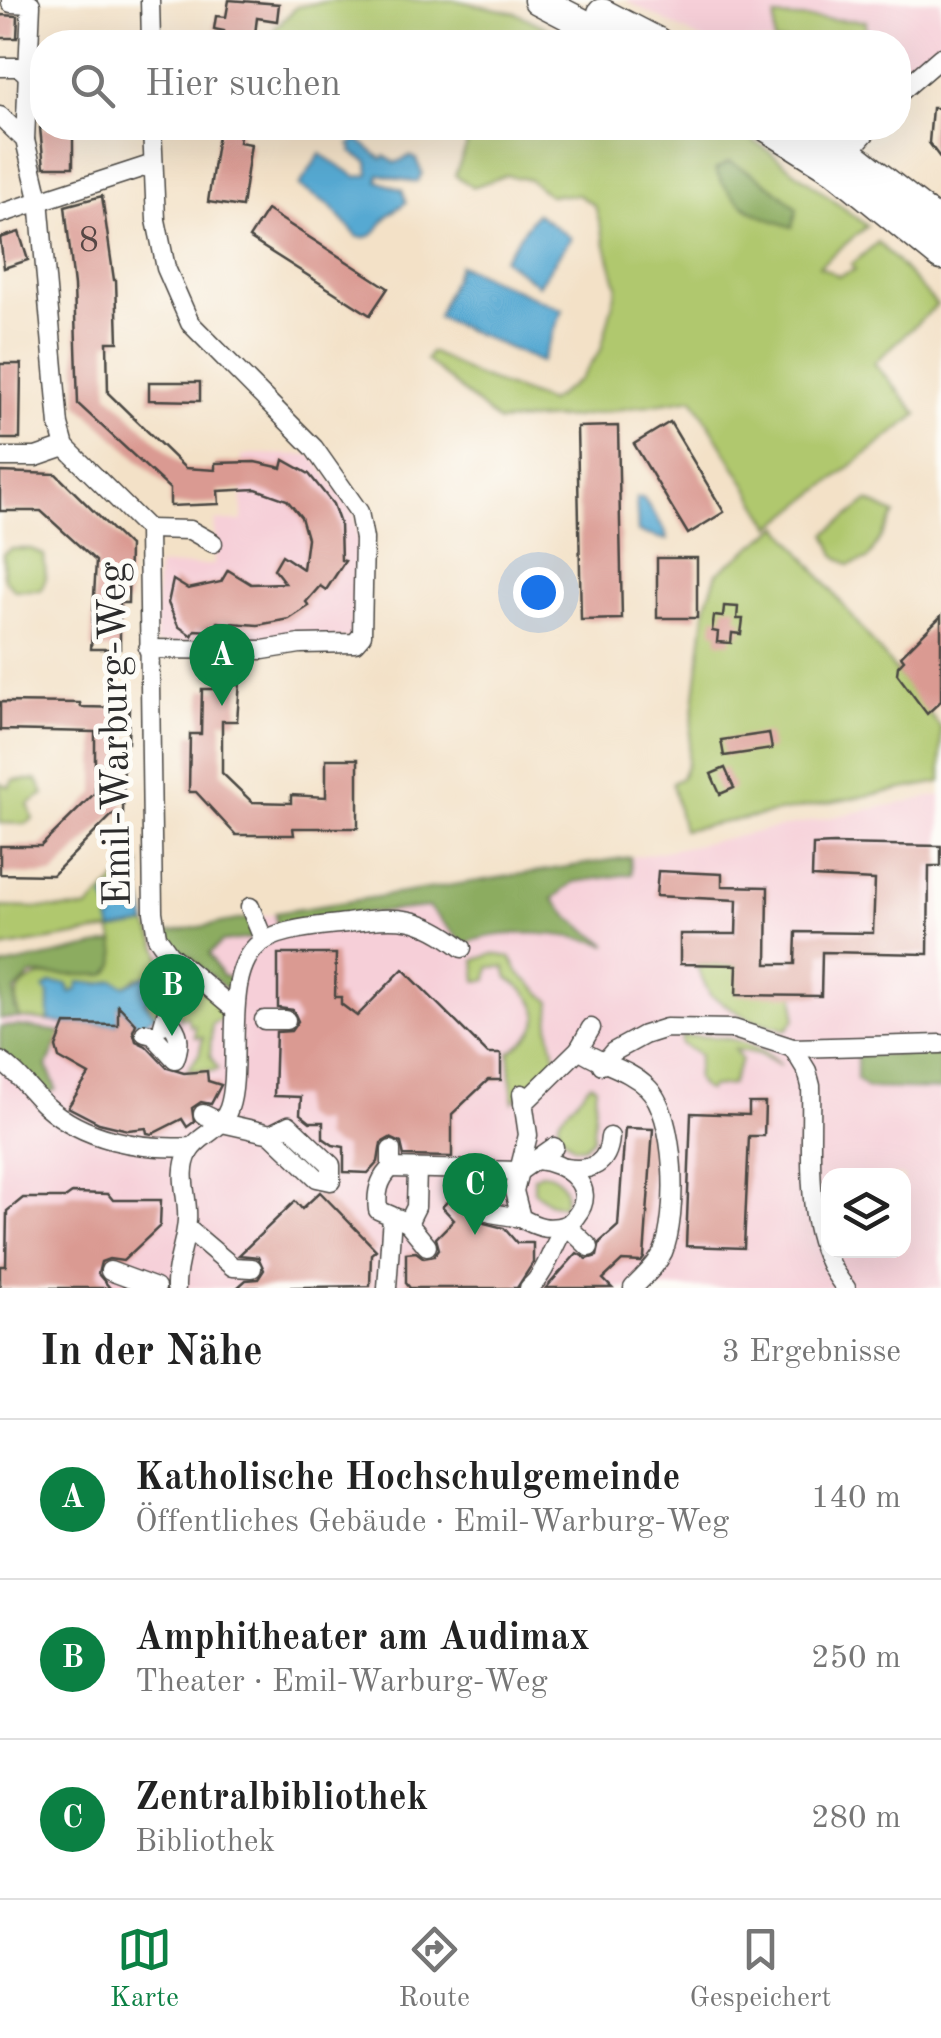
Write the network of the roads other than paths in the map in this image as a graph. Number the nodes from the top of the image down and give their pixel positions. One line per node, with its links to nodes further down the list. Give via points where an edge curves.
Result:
1 (150, 0): 5 (street)
2 (538, 0): 6 (main road)
3 (578, 0): 7 (main road)
4 (7, 2): 10 (street, via 31,4)
5 (151, 30)
6 (596, 30)
7 (635, 30)
8 (941, 57): 11 (street)
9 (0, 66): 10 (street)
10 (28, 74): 13 (street)
11 (911, 83)
12 (0, 116): 13 (street)
13 (24, 140): 20 (street)
14 (152, 140): 19 (street)
15 (796, 140): 18 (main road)
16 (820, 140): 18 (main road)
17 (860, 140): 18 (street)
18 (842, 160): 22 (main road); 23 (main road)
19 (153, 164): 20 (street); 28 (street, via 166,268 190,323 314,448 359,512 364,539 362,636 355,642)
20 (38, 199): 21 (street); 24 (street)
21 (0, 214)
22 (941, 225)
23 (941, 256)
24 (66, 447): 25 (street); 26 (street, Emil-Warburg-Weg)
25 (0, 457)
26 (148, 529): 27 (street, Emil-Warburg-Weg, via 190,530); 28 (street, Emil-Warburg-Weg)
27 (213, 543)
28 (148, 649): 32 (street, Emil-Warburg-Weg, via 153,912 157,937)
29 (250, 907): 30 (street)
30 (264, 940): 31 (street, via 392,919 416,920); 33 (street, via 250,955)
31 (462, 948)
32 (180, 964): 33 (street); 34 (street)
33 (237, 1016): 44 (street)
34 (167, 1018): 34 (street, via 150,1035 175,1059 180,1043)
35 (264, 1020): 36 (street)
36 (286, 1020)
37 (591, 1028): 40 (street)
38 (941, 1044): 39 (street)
39 (793, 1048): 42 (street, via 734,1029 666,1028 613,1052); 71 (street, via 811,1086 814,1208 831,1272)
40 (580, 1049): 42 (street); 55 (street, via 522,1099 528,1134)
41 (0, 1061): 49 (street, via 64,1122)
42 (602, 1065): 70 (street, via 623,1069 650,1089 664,1111 670,1141 665,1247)
43 (214, 1072): 44 (street)
44 (234, 1076): 46 (street)
45 (204, 1114): 46 (street)
46 (222, 1123): 47 (street); 50 (street)
47 (271, 1134)
48 (554, 1147): 52 (street)
49 (154, 1148): 50 (street); 56 (street)
50 (191, 1148): 56 (street)
51 (612, 1148): 53 (street, via 591,1168)
52 (536, 1160): 53 (street); 55 (street)
53 (565, 1168): 60 (street, via 583,1191)
54 (417, 1169): 55 (street); 59 (street, via 416,1207); 59 (street, via 391,1159 376,1194 378,1210)
55 (520, 1171): 58 (street, via 514,1191)
56 (182, 1178): 61 (street)
57 (491, 1213): 58 (street)
58 (521, 1218): 60 (street, via 552,1230)
59 (400, 1219): 62 (street); 68 (street, via 380,1256)
60 (566, 1225): 63 (street); 69 (street, via 542,1276)
61 (187, 1228): 64 (street, via 234,1267); 67 (street)
62 (428, 1246)
63 (589, 1247)
64 (252, 1268)
65 (110, 1271): 66 (street)
66 (156, 1288)
67 (176, 1288)
68 (387, 1288)
69 (529, 1288)
70 (633, 1288)
71 (846, 1288)

